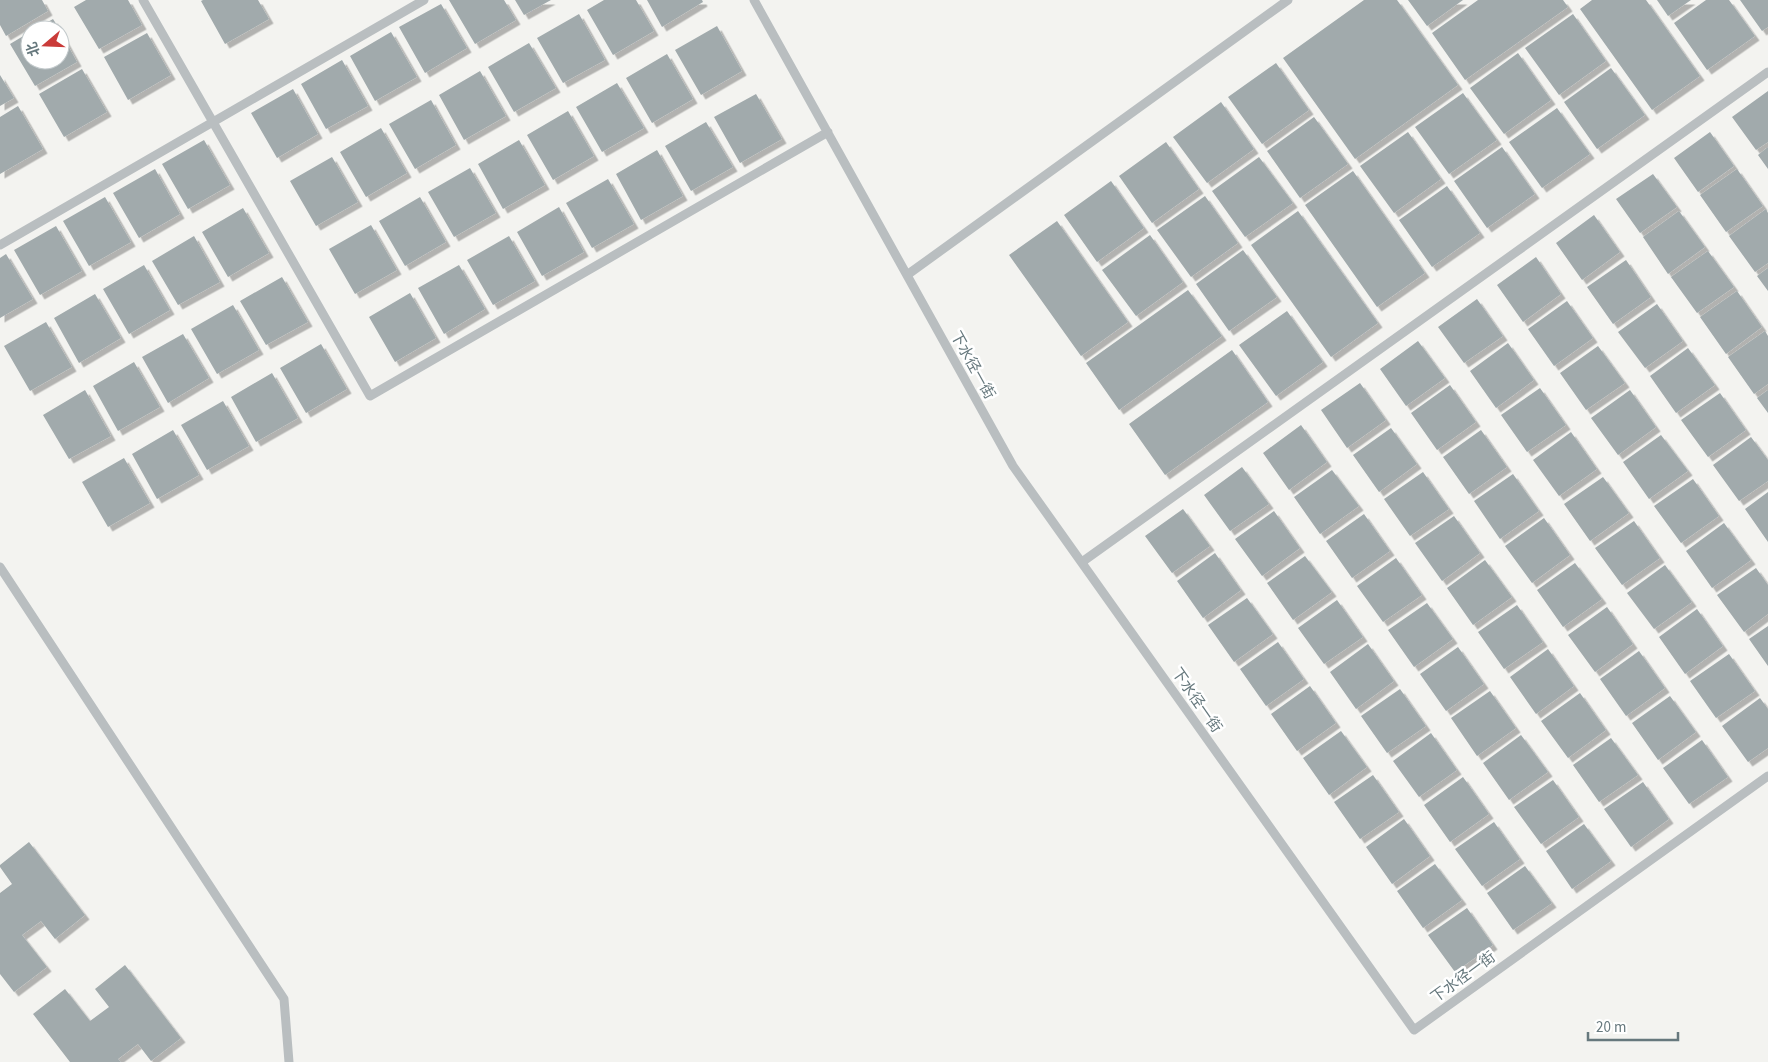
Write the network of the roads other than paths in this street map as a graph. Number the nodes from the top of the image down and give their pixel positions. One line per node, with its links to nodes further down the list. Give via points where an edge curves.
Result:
1 (143, 0): 6 (street)
2 (424, 0): 6 (street)
3 (754, 0): 7 (street, 下水径一街)
4 (1288, 0): 9 (street)
5 (1768, 72): 10 (street)
6 (213, 122): 7 (street, via 370,396); 8 (street)
7 (828, 132): 9 (street, 下水径一街)
8 (0, 244)
9 (907, 275): 10 (street, 下水径一街, via 1013,466)
10 (1082, 562): 12 (street, 下水径一街, via 1414,1030)
11 (0, 567): 13 (street, via 284,999)
12 (1768, 776)
13 (290, 1062)

